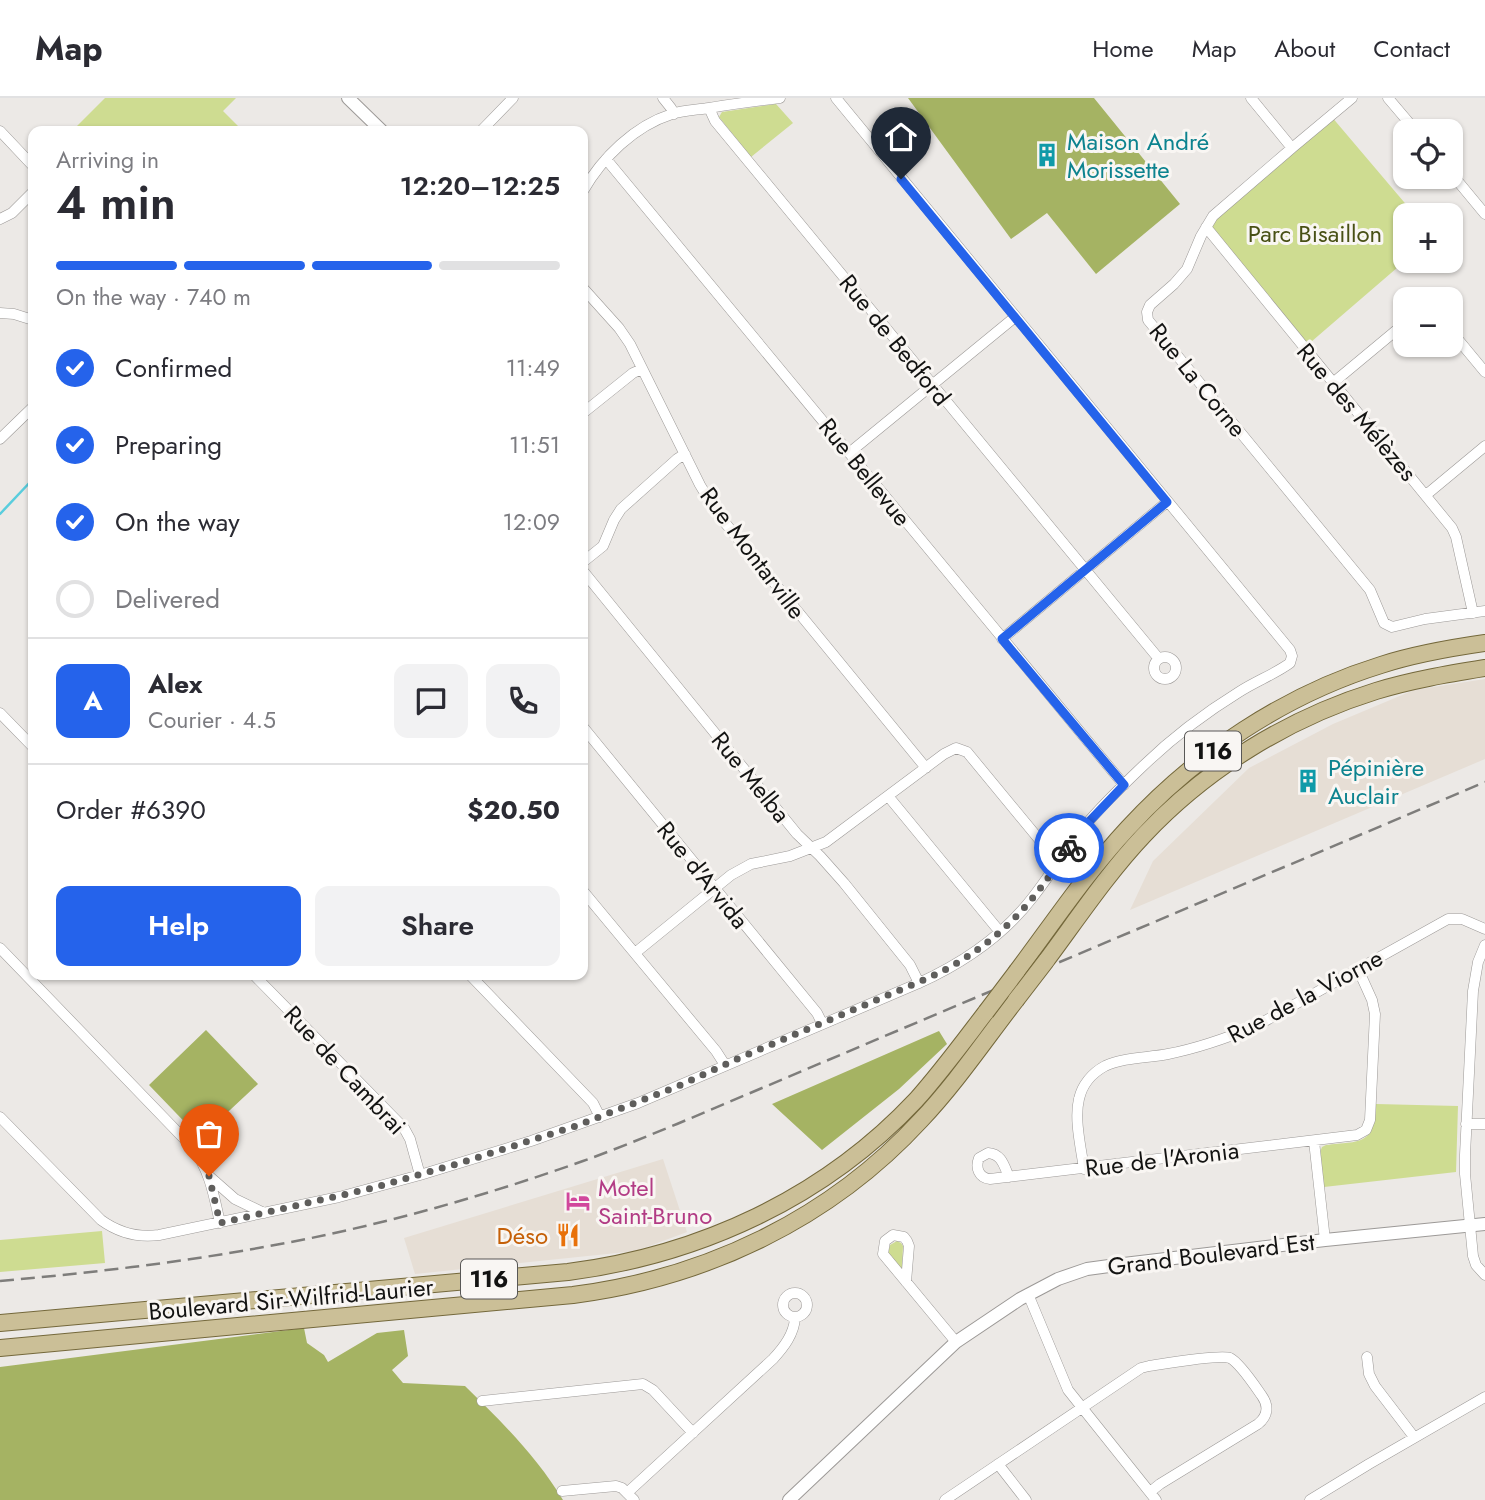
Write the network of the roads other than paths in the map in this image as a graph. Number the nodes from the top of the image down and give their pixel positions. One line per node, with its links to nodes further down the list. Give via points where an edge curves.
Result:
1 (513, 98): 13 (street)
2 (663, 98): 10 (street)
3 (780, 98): 9 (street)
4 (836, 98): 26 (street)
5 (1251, 98): 15 (street)
6 (1352, 98): 15 (street, Rue La Corne)
7 (1388, 98): 11 (street)
8 (354, 100): 12 (street)
9 (709, 108): 10 (street); 33 (street, Rue de Bedford)
10 (674, 114): 16 (street, via 638,132)
11 (1406, 119)
12 (377, 126)
13 (486, 126)
14 (0, 131): 17 (street)
15 (1292, 148): 23 (street, Rue La Corne)
16 (606, 159): 18 (street); 38 (street, Rue Bellevue)
17 (28, 161)
18 (588, 184)
19 (1463, 187): 21 (street)
20 (28, 197): 22 (street)
21 (1485, 214)
22 (0, 219)
23 (1206, 227): 32 (street, Rue des Mélèzes); 46 (street, Rue La Corne, via 1187,268 1150,305 1148,320 1370,590 1385,624)
24 (588, 294): 30 (street, Rue Montarville, via 623,333)
25 (0, 313): 27 (street)
26 (1015, 317): 33 (street); 41 (street)
27 (28, 318)
28 (1393, 333): 32 (street)
29 (1463, 345): 31 (street)
30 (642, 369): 34 (street); 39 (street, Rue Montarville)
31 (1485, 372)
32 (1334, 382): 40 (street, Rue des Mélèzes)
33 (932, 385): 38 (street); 43 (street, Rue de Bedford)
34 (588, 409)
35 (28, 412): 36 (street)
36 (0, 439)
37 (1485, 446): 40 (street)
38 (849, 453): 47 (street, Rue Bellevue)
39 (685, 454): 42 (street, via 621,509 604,543); 54 (street, Rue Montarville, via 722,520)
40 (1426, 495): 46 (street, Rue des Mélèzes, via 1455,534)
41 (1167, 502): 43 (street); 55 (street, via 1292,656 1287,666 1195,721)
42 (588, 557)
43 (1085, 571): 47 (street); 49 (street, Rue de Bedford)
44 (588, 577): 57 (street, Rue Melba)
45 (1485, 611): 46 (street)
46 (1473, 613)
47 (1002, 639): 55 (street, Rue Bellevue)
48 (1485, 643): 92 (main road, Boulevard Sir-Wilfrid-Laurier / 116, bridge, via 1421,654 1346,677 1281,708 1219,747 1127,829 897,1119 820,1181 735,1228 688,1246 568,1272)
49 (1159, 659)
50 (1485, 668): 94 (main road, Boulevard Sir-Wilfrid-Laurier / 116, bridge, via 1355,698 1284,729 1193,790 1116,867 929,1112 885,1156 813,1211 726,1256 627,1286 560,1296)
51 (0, 713): 53 (street)
52 (588, 733): 59 (street, Rue d'Arvida)
53 (28, 742)
54 (926, 768): 56 (street); 58 (street, via 951,750 965,750)
55 (1124, 785): 58 (street)
56 (888, 796): 57 (street); 62 (street)
57 (811, 848): 59 (street, via 751,864); 71 (street, Rue Melba, via 844,883)
58 (1059, 861): 62 (street)
59 (713, 887): 65 (street); 72 (street, Rue d'Arvida)
60 (588, 897): 65 (street)
61 (1485, 929): 66 (street, Rue de la Viorne, via 1450,918)
62 (1000, 932): 71 (street)
63 (1485, 945): 76 (street, via 1473,990)
64 (0, 948): 67 (street)
65 (635, 953): 73 (street)
66 (1358, 969): 78 (street, Rue de l'Aronia, via 1375,1011 1370,1123 1359,1134); 79 (street, Rue de la Viorne, via 1237,1034 1099,1070 1085,1084 1078,1102)
67 (28, 977)
68 (31, 980): 81 (street, via 188,1142)
69 (259, 980): 80 (street, Rue de Cambrai, via 404,1128)
70 (475, 980): 75 (street, via 593,1103)
71 (919, 982): 72 (street)
72 (822, 1023): 73 (street)
73 (725, 1065): 75 (street)
74 (0, 1117): 84 (street, via 115,1229 148,1236)
75 (600, 1117): 80 (street)
76 (1466, 1124): 77 (street); 86 (street)
77 (1485, 1124)
78 (1314, 1141): 79 (street, Rue de l'Aronia); 87 (street)
79 (1084, 1169): 82 (street, Rue de l'Aronia)
80 (420, 1175): 83 (street)
81 (209, 1176): 83 (street, via 235,1199); 84 (street)
82 (1009, 1177)
83 (265, 1213): 84 (street)
84 (220, 1223)
85 (1485, 1224): 86 (street, Grand Boulevard Est)
86 (1470, 1226): 87 (street, Grand Boulevard Est); 88 (street, via 1474,1259)
87 (1325, 1240): 90 (street, Grand Boulevard Est, via 1100,1267)
88 (1485, 1275)
89 (906, 1282): 93 (street)
90 (1028, 1294): 93 (street, Grand Boulevard Est); 98 (street, via 1062,1379)
91 (795, 1318): 99 (street, via 792,1334 773,1359)
92 (0, 1324)
93 (956, 1342): 105 (street, Grand Boulevard Est)
94 (0, 1348)
95 (1367, 1357): 100 (street, via 1375,1387)
96 (1485, 1397): 100 (street)
97 (482, 1401): 99 (street, via 643,1384)
98 (1082, 1408): 101 (street); 103 (street); 103 (street, via 1146,1366 1223,1357 1238,1364 1265,1401 1265,1418 1160,1484)
99 (693, 1433): 104 (street)
100 (1414, 1437): 108 (street)
101 (998, 1464): 106 (street); 107 (street)
102 (562, 1491): 104 (street, via 616,1486)
103 (1153, 1496)
104 (631, 1497)
105 (789, 1500)
106 (945, 1500)
107 (1026, 1500)
108 (1310, 1500)

